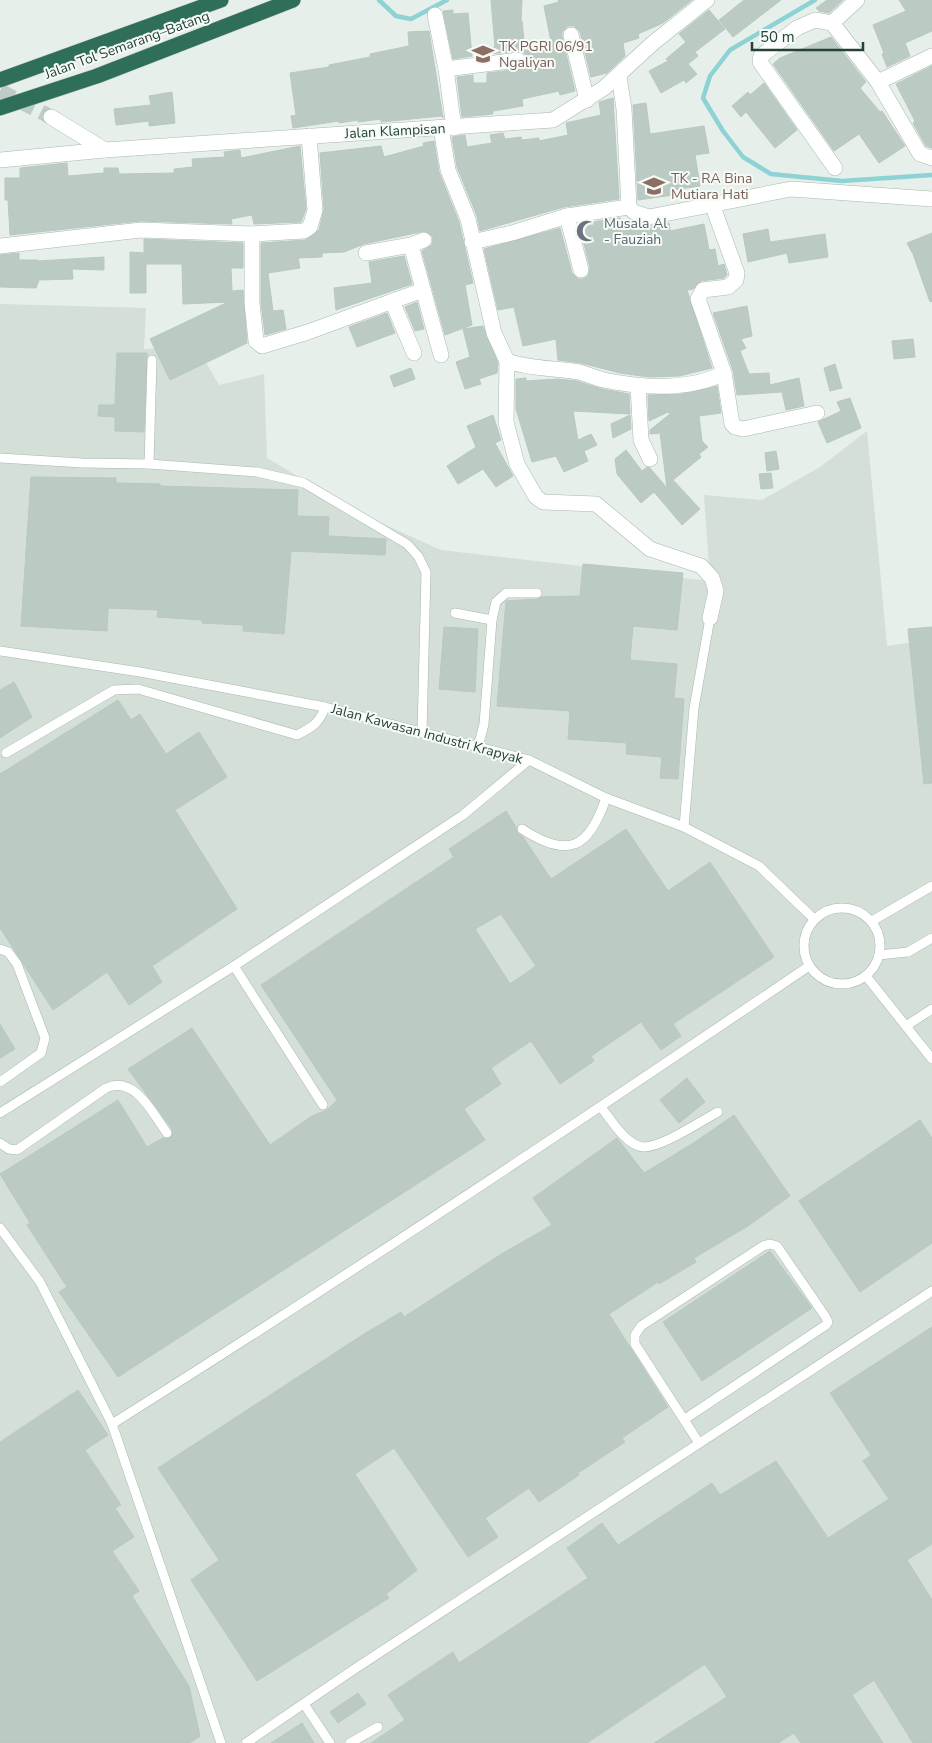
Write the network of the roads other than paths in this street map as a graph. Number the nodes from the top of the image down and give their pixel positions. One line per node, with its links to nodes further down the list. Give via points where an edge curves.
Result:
1 (221, 0): 12 (highway, Jalan Tol Semarang–Batang)
2 (293, 0): 15 (highway, Jalan Tol Semarang–Batang, via 96,76)
3 (706, 0): 11 (street, Jalan Klampisan)
4 (857, 0): 6 (street)
5 (435, 15): 10 (street)
6 (832, 23): 13 (street); 22 (street, via 815,20 796,28 761,56 760,62)
7 (571, 35): 14 (street)
8 (932, 56): 13 (street)
9 (518, 60): 10 (street)
10 (446, 68): 17 (street)
11 (619, 76): 14 (street, Jalan Klampisan); 25 (street)
12 (0, 80)
13 (878, 82): 20 (street, via 920,154)
14 (587, 100): 17 (street, Jalan Klampisan, via 553,120)
15 (0, 108)
16 (51, 117): 19 (street)
17 (447, 128): 18 (street, Jalan Klampisan); 28 (street, via 448,170 465,208)
18 (308, 136): 19 (street, Jalan Klampisan); 27 (street, via 314,210 310,227 304,231)
19 (105, 150): 21 (street, Jalan Klampisan)
20 (932, 158)
21 (0, 160)
22 (834, 168)
23 (932, 199): 24 (street, via 791,189)
24 (712, 204): 25 (street, via 649,217); 38 (street, via 736,280 728,287 703,290 698,299)
25 (629, 207): 26 (street)
26 (567, 216): 28 (street); 31 (street)
27 (252, 234): 29 (street, via 141,230); 33 (street, via 252,303 256,341 262,346)
28 (472, 242): 37 (street, via 494,333)
29 (0, 246)
30 (366, 253): 32 (street, via 417,243)
31 (581, 270)
32 (423, 290): 33 (street); 35 (street)
33 (392, 301): 34 (street)
34 (414, 353)
35 (441, 355)
36 (152, 360): 43 (lane)
37 (507, 361): 39 (street, via 520,366 581,372 602,380); 46 (street, via 506,422 517,464 536,497 543,502 596,504 650,549 701,566 712,578 716,591)
38 (724, 373): 39 (street, via 697,383); 40 (street, via 730,417 735,427 743,429)
39 (638, 386): 42 (street, via 641,440)
40 (817, 413)
41 (0, 458): 43 (lane)
42 (650, 459)
43 (148, 464): 50 (lane, via 258,472 304,483 407,544 426,572)
44 (537, 594): 47 (lane, via 506,593 496,602)
45 (455, 613): 47 (lane)
46 (710, 618): 55 (lane, via 694,708)
47 (492, 620): 51 (lane, via 484,724)
48 (0, 651): 49 (lane, Jalan Kawasan Industri Krapyak, via 140,672)
49 (325, 707): 50 (lane, Jalan Kawasan Industri Krapyak); 52 (lane, via 321,719 297,735 138,689 114,690)
50 (422, 733): 51 (lane, Jalan Kawasan Industri Krapyak)
51 (478, 747): 53 (lane, Jalan Kawasan Industri Krapyak)
52 (6, 753)
53 (529, 760): 54 (lane, Jalan Kawasan Industri Krapyak); 63 (lane, via 463,815)
54 (606, 798): 55 (lane, Jalan Kawasan Industri Krapyak); 56 (lane, via 594,829 567,847 544,843)
55 (684, 827): 58 (lane, Jalan Kawasan Industri Krapyak, via 759,866)
56 (522, 829)
57 (932, 886): 59 (lane)
58 (814, 919): 59 (lane, via 837,907 850,908); 64 (lane, via 804,942)
59 (872, 921): 62 (lane, via 879,937)
60 (932, 938): 62 (lane, via 908,952)
61 (0, 948): 69 (lane, via 8,952 17,964 45,1038 41,1053)
62 (879, 956): 65 (lane)
63 (234, 966): 70 (lane); 73 (lane)
64 (809, 966): 65 (lane, via 817,976 829,982 842,984); 71 (lane)
65 (866, 976): 67 (lane)
66 (932, 1009): 67 (lane)
67 (906, 1026): 68 (lane)
68 (932, 1059)
69 (0, 1082)
70 (323, 1105)
71 (601, 1107): 72 (lane, via 616,1127 642,1147 656,1145); 79 (lane)
72 (718, 1112)
73 (0, 1114)
74 (167, 1133): 75 (lane, via 140,1096 126,1085 118,1084 106,1088 18,1150)
75 (0, 1143)
76 (0, 1228): 79 (lane, via 40,1282)
77 (932, 1291): 80 (lane)
78 (684, 1419): 78 (lane, via 824,1328 828,1322 774,1244 763,1246 641,1326 635,1335 635,1344); 80 (lane)
79 (112, 1424): 83 (lane)
80 (699, 1443): 81 (lane)
81 (304, 1704): 84 (lane); 85 (lane)
82 (378, 1727): 86 (lane)
83 (221, 1743)
84 (246, 1743)
85 (330, 1743)
86 (350, 1743)

